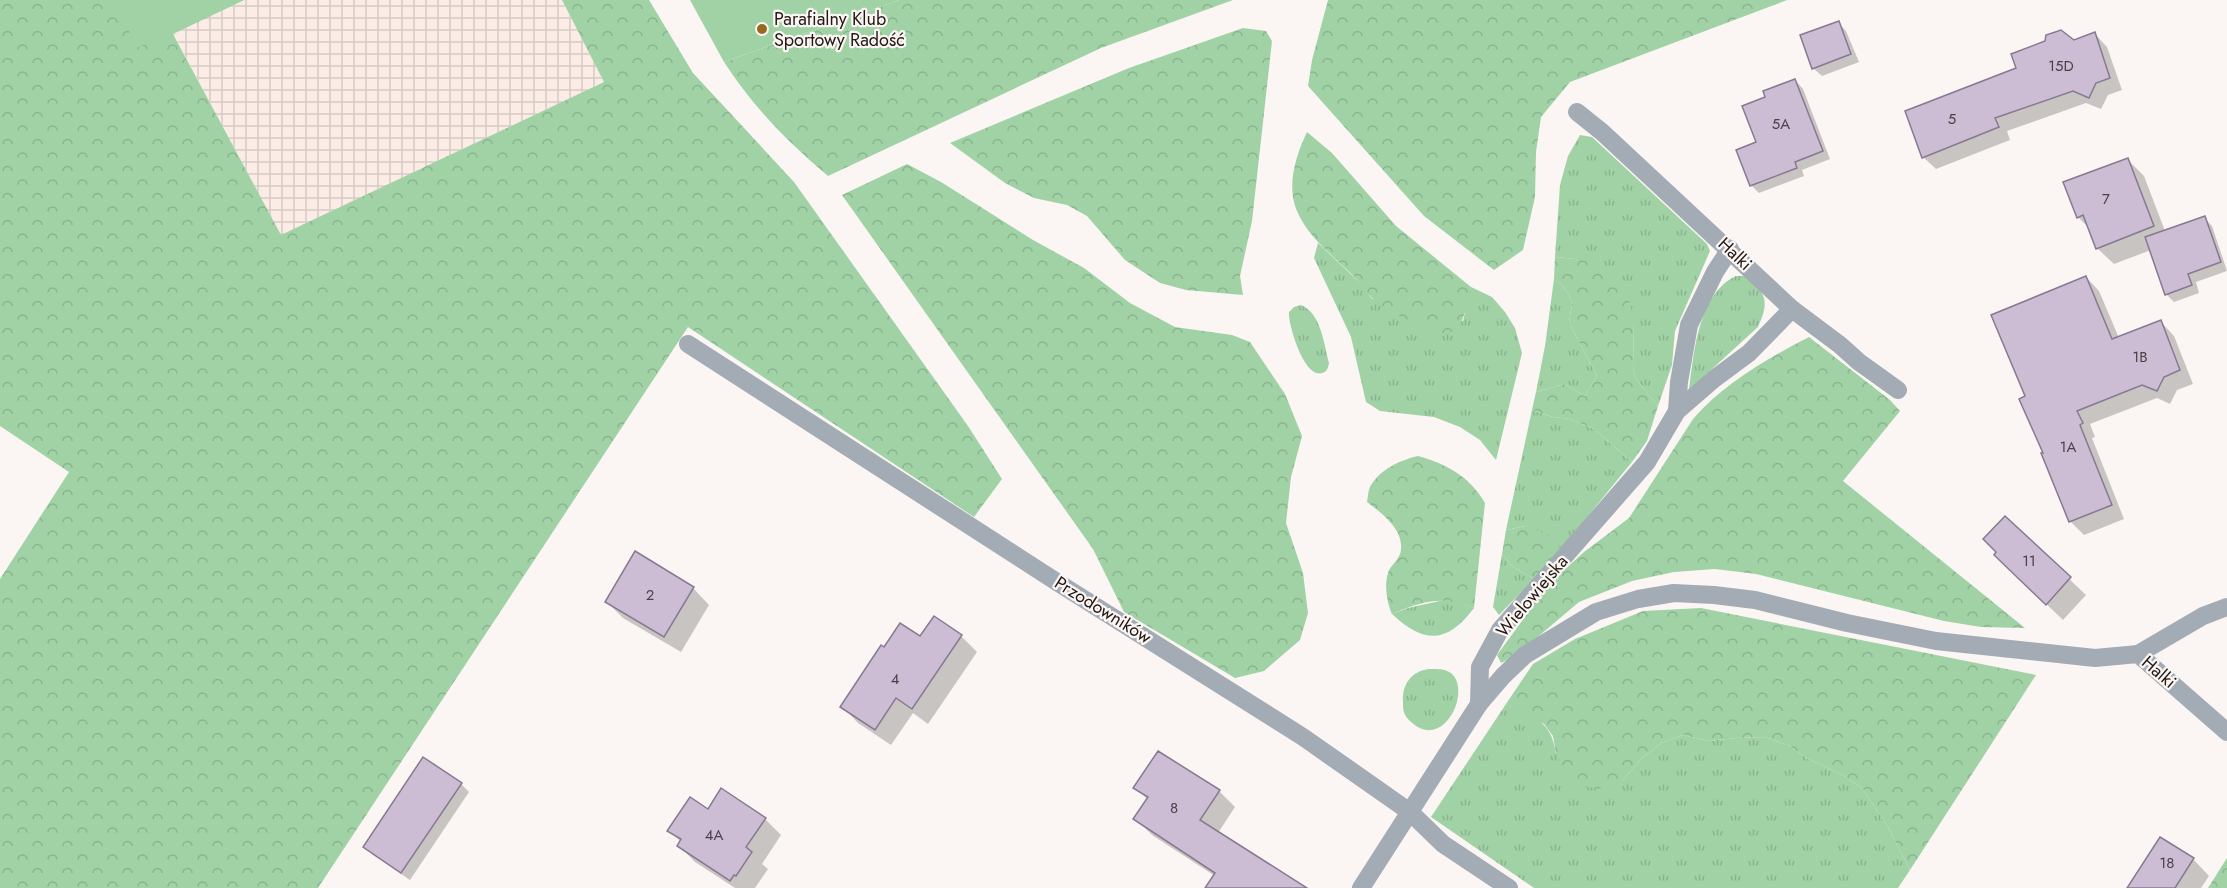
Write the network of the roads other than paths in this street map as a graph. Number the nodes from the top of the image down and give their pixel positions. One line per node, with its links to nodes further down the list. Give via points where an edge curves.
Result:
1 (1577, 112): 2 (street, Halki)
2 (1730, 249): 3 (street, Halki); 6 (street, Wielowiejska, via 1689,325)
3 (1792, 309): 5 (street, Halki); 6 (street, Wielowiejska, via 1749,353)
4 (688, 344): 11 (street, Przodowników, via 1240,695)
5 (1898, 390)
6 (1677, 411): 9 (street, Wielowiejska, via 1647,462 1500,630 1480,667)
7 (2227, 607): 8 (street, via 2203,616)
8 (2138, 654): 9 (street, Halki, via 2095,658 1936,641 1755,600 1674,593 1596,612 1563,630 1525,655); 10 (street, Halki)
9 (1479, 704): 11 (street)
10 (2227, 732)
11 (1410, 812): 12 (street); 13 (street, Przodowników, via 1443,844)
12 (1361, 888)
13 (1509, 888)

